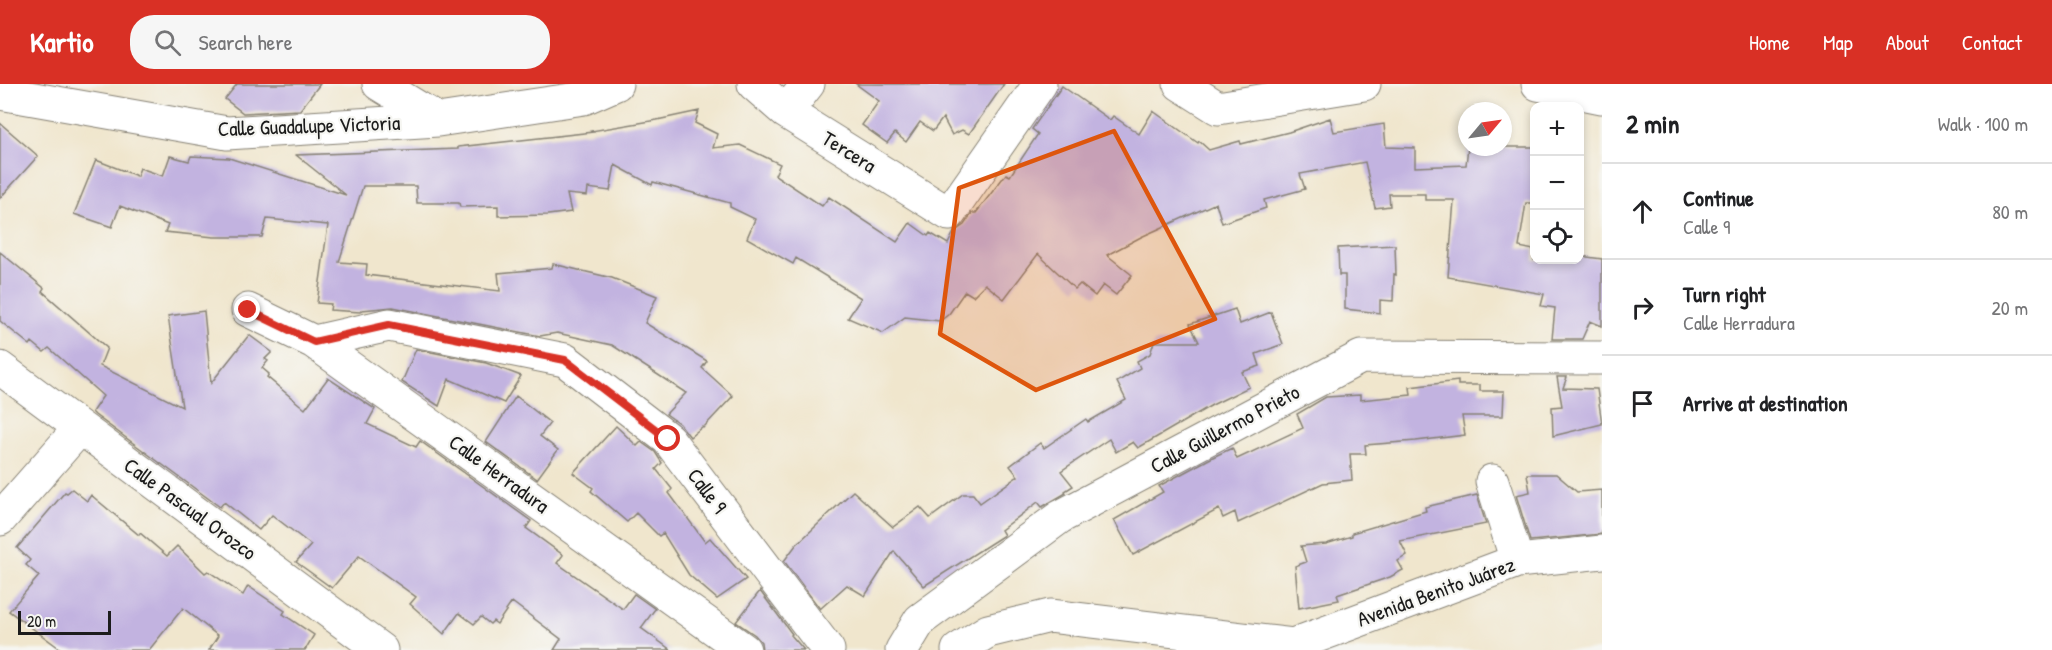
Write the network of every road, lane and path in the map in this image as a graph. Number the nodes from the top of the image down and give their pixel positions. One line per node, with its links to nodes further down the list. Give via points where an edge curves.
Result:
1 (8, 84): 10 (street)
2 (381, 84): 13 (street); 14 (street)
3 (616, 84): 13 (street, Calle Guadalupe Victoria, via 584,98)
4 (754, 84): 12 (street, Tercera)
5 (808, 84): 12 (street)
6 (1040, 84): 12 (street, Tercera, via 949,214)
7 (1180, 84): 8 (street, via 1218,108)
8 (1364, 84)
9 (1538, 84): 11 (street)
10 (0, 93): 14 (street, Calle Guadalupe Victoria, via 227,134)
11 (1602, 97)
12 (786, 112)
13 (438, 120): 14 (street, Calle Guadalupe Victoria)
14 (349, 126)
15 (248, 310): 16 (street, Calle Herradura)
16 (314, 342): 25 (street, Calle Herradura); 26 (street, Calle 9, via 389,325 565,360 668,439)
17 (1602, 358): 27 (street, Calle Guillermo Prieto, via 1361,357 1060,517 920,620)
18 (0, 368): 19 (street, Calle Pascual Orozco)
19 (81, 428): 21 (street); 24 (street, Calle Pascual Orozco)
20 (1492, 481): 23 (street)
21 (0, 519)
22 (1602, 552): 23 (street, Avenida Benito Juárez)
23 (1517, 561): 28 (street, Avenida Benito Juárez, via 1293,645 1050,616 988,631)
24 (381, 650)
25 (744, 650)
26 (828, 650)
27 (902, 650)
28 (958, 650)

